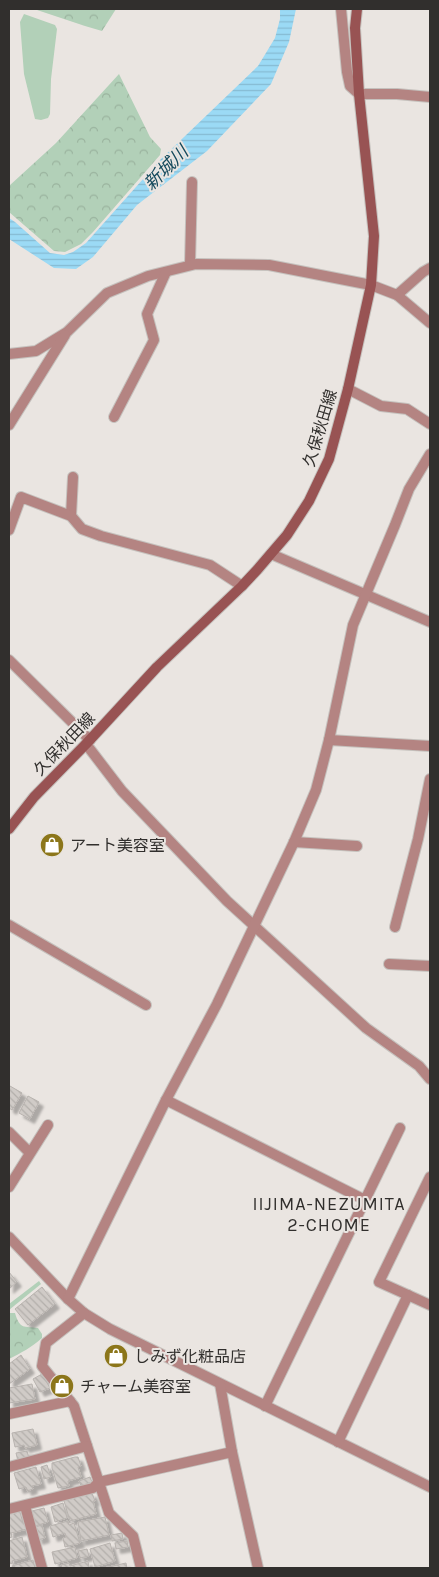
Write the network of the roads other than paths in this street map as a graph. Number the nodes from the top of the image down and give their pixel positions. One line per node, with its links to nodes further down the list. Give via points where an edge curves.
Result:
1 (341, 12): 2 (street); 3 (street, via 350,86)
2 (356, 12): 3 (main road, 久保秋田線)
3 (359, 94): 4 (street); 9 (main road, 久保秋田線, via 374,236)
4 (430, 97)
5 (192, 182): 6 (street)
6 (190, 266): 8 (street); 9 (street, via 269,265)
7 (430, 268): 10 (street)
8 (166, 272): 12 (street, via 107,293); 15 (street, via 147,314 154,340)
9 (371, 285): 10 (street); 14 (main road, 久保秋田線)
10 (397, 295): 11 (street)
11 (430, 324)
12 (66, 332): 13 (street, via 36,351); 17 (street)
13 (9, 354)
14 (348, 389): 16 (street, via 381,406 407,409); 22 (main road, 久保秋田線, via 329,459 309,501)
15 (114, 417)
16 (430, 424)
17 (9, 425)
18 (430, 454): 24 (street, via 408,488)
19 (73, 477): 20 (street)
20 (71, 516): 21 (street, via 21,497); 23 (street, via 82,529 210,565)
21 (9, 530)
22 (271, 554): 23 (main road, 久保秋田線); 24 (street)
23 (242, 586): 28 (main road, 久保秋田線, via 157,667)
24 (365, 595): 25 (street); 27 (street, via 353,625)
25 (430, 622)
26 (9, 660): 28 (street)
27 (329, 740): 29 (street); 32 (street, via 316,790)
28 (88, 742): 31 (main road, 久保秋田線, via 34,797); 35 (street, via 122,791)
29 (430, 746)
30 (430, 778): 36 (street)
31 (9, 829)
32 (294, 842): 33 (street); 35 (street)
33 (357, 846)
34 (9, 924): 39 (street)
35 (254, 927): 40 (street, via 366,1028 419,1066); 41 (street)
36 (395, 927)
37 (389, 964): 38 (street)
38 (430, 966)
39 (146, 1005)
40 (430, 1079)
41 (166, 1100): 48 (street); 51 (street)
42 (48, 1124): 45 (street)
43 (400, 1128): 48 (street)
44 (9, 1132): 45 (street)
45 (29, 1152): 47 (street)
46 (430, 1177): 50 (street, via 379,1282)
47 (9, 1187)
48 (365, 1200): 56 (street)
49 (9, 1237): 51 (street)
50 (408, 1295): 52 (street); 58 (street)
51 (68, 1299): 53 (street)
52 (430, 1305)
53 (84, 1313): 54 (street); 55 (street, via 46,1343 42,1366)
54 (220, 1384): 56 (street); 60 (street)
55 (70, 1401): 57 (street); 59 (street)
56 (265, 1406): 58 (street)
57 (9, 1414)
58 (338, 1442): 63 (street)
59 (87, 1446): 61 (street); 62 (street)
60 (232, 1452): 62 (street); 68 (street)
61 (9, 1467)
62 (98, 1482): 64 (street, via 93,1488); 67 (street, via 109,1513 133,1536)
63 (430, 1487)
64 (25, 1506): 65 (street); 66 (street)
65 (9, 1509)
66 (42, 1568)
67 (141, 1568)
68 (258, 1568)

